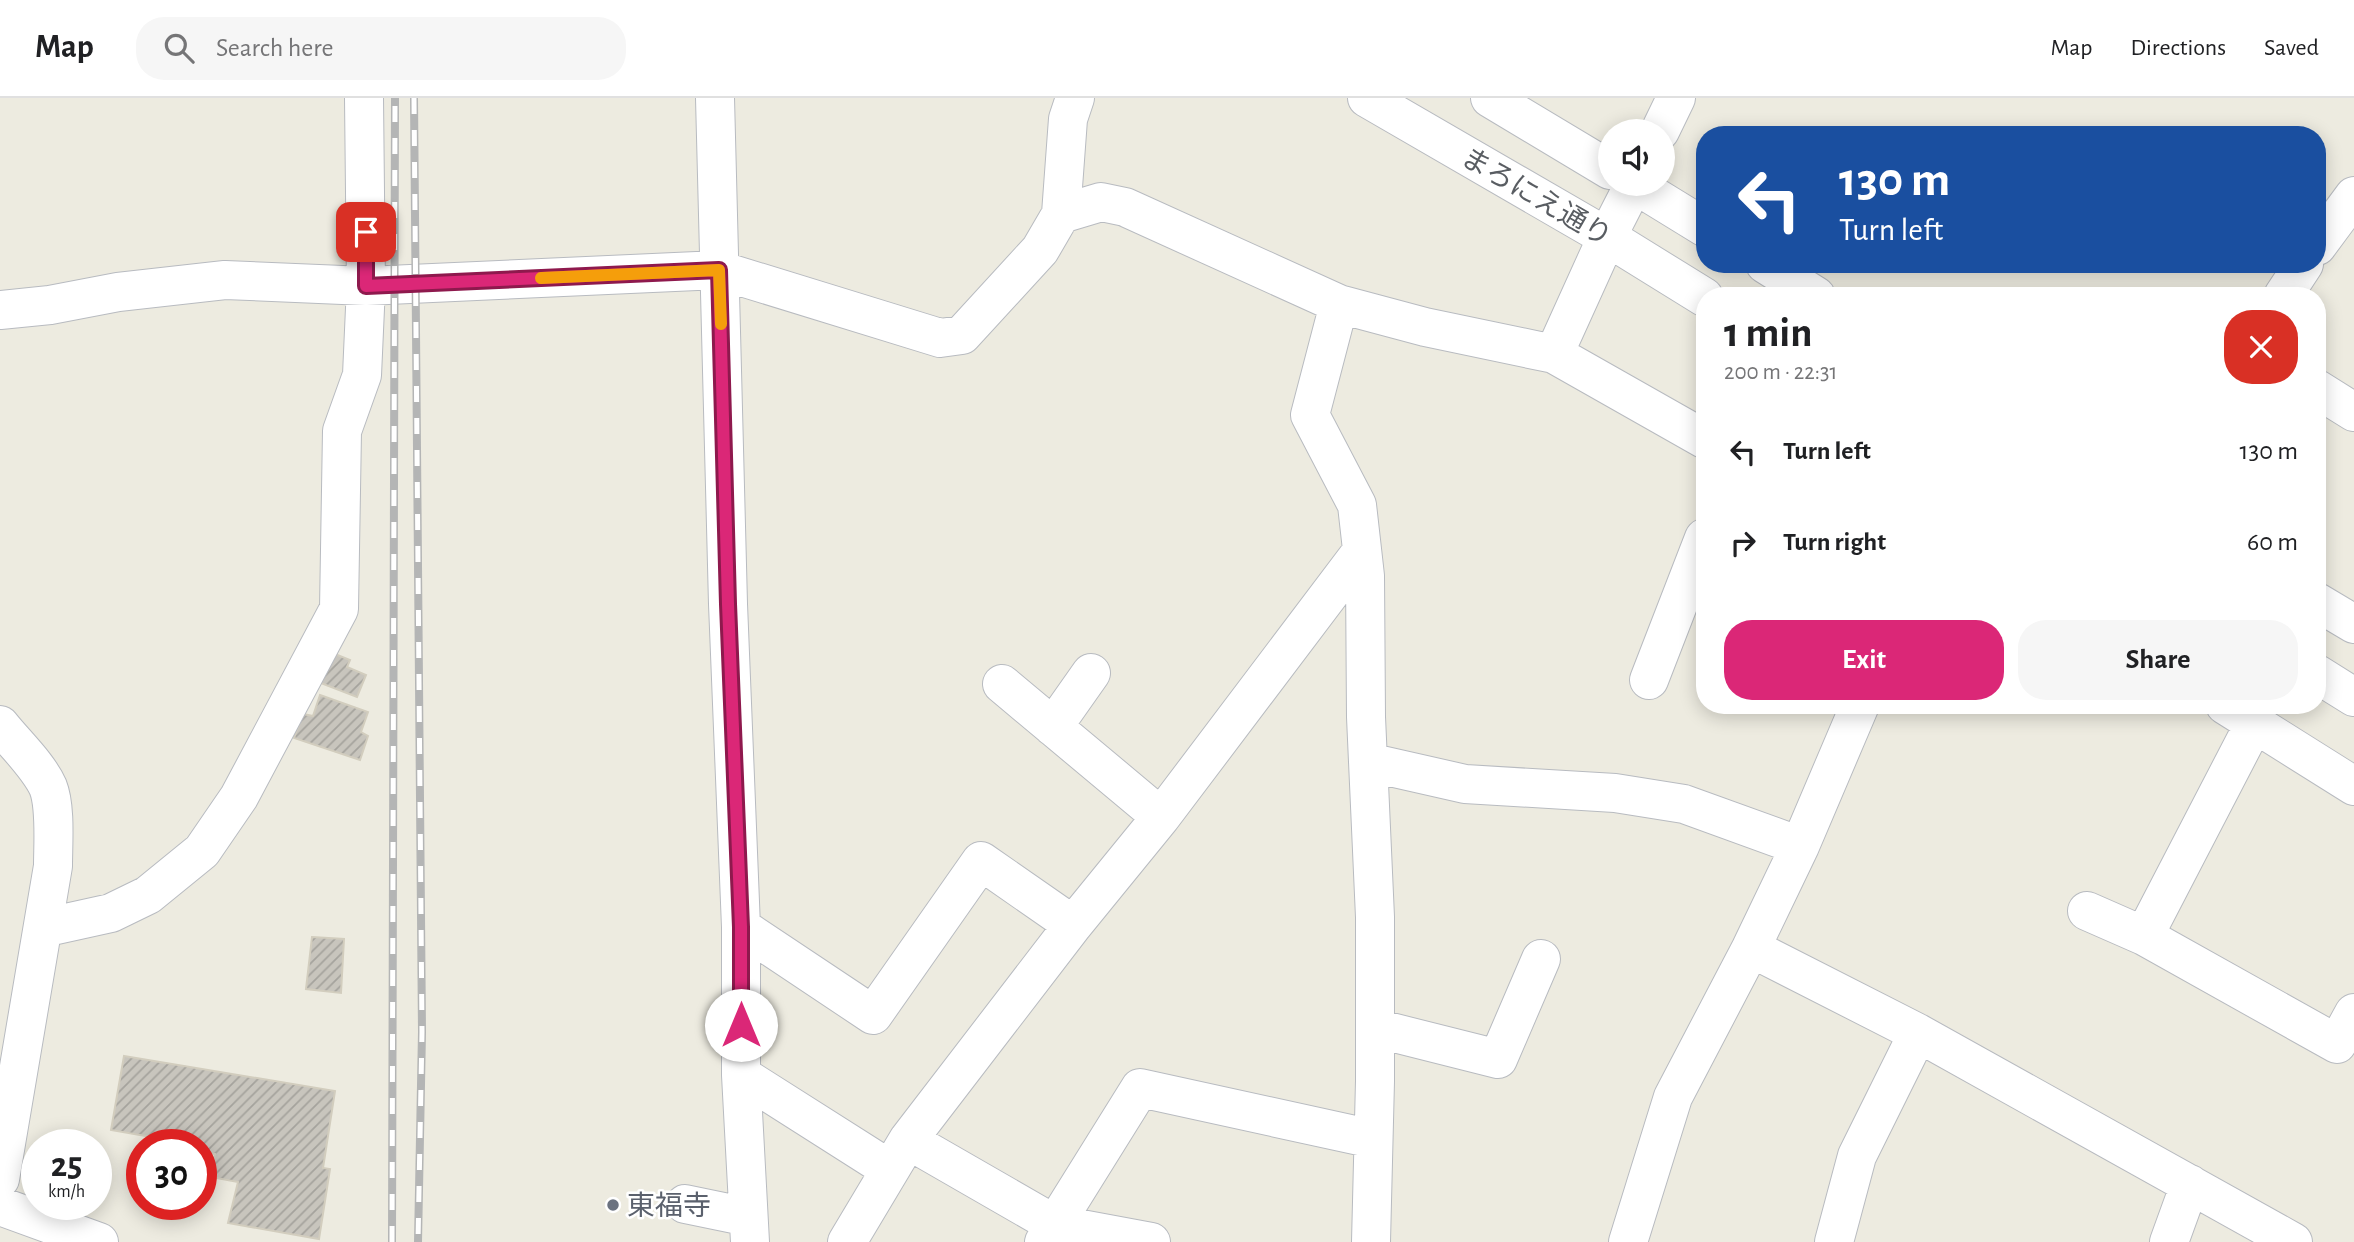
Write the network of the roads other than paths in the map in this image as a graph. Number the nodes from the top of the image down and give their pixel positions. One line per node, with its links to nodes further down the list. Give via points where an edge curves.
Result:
1 (364, 98): 18 (street)
2 (715, 98): 16 (street)
3 (1075, 98): 12 (street, via 1068,119)
4 (1367, 98): 15 (street, まろにえ通り)
5 (1490, 98): 8 (street)
6 (1676, 98): 7 (street)
7 (1666, 119)
8 (1598, 163)
9 (1628, 196): 15 (street)
10 (1654, 196): 13 (street, まろにえ通り)
11 (2354, 196): 14 (street)
12 (1061, 214): 16 (street, via 1040,250 962,335 940,338); 21 (street, via 1101,202 1125,207)
13 (1696, 222)
14 (2326, 234)
15 (1607, 237): 20 (street, まろにえ通り); 23 (street)
16 (719, 270): 18 (street); 46 (street)
17 (1779, 273): 19 (street)
18 (366, 286): 22 (street, via 225,280); 47 (street, via 362,375 342,431 339,609 239,797 202,851 148,895 111,913)
19 (1802, 287)
20 (1696, 293)
21 (1339, 304): 23 (street); 27 (street, via 1310,415 1357,505)
22 (0, 310)
23 (1554, 354): 26 (street)
24 (2326, 394): 25 (street)
25 (2354, 412)
26 (1696, 434)
27 (1362, 551): 40 (street); 42 (street)
28 (1696, 559): 32 (street)
29 (2326, 607): 30 (street)
30 (2354, 624)
31 (1091, 673): 39 (street)
32 (1649, 680)
33 (2326, 680): 35 (street)
34 (1002, 684): 39 (street)
35 (2354, 697)
36 (1856, 714): 43 (street)
37 (2239, 715): 41 (street); 48 (street)
38 (0, 725): 47 (street, via 48,788 53,866)
39 (1053, 727): 42 (street)
40 (1368, 762): 43 (street, via 1465,784 1615,793 1684,804); 51 (street)
41 (2354, 786)
42 (1161, 817): 45 (street)
43 (1800, 846): 49 (street)
44 (2087, 911): 48 (street)
45 (1073, 925): 46 (street, via 981,861 873,1015); 56 (street)
46 (741, 927): 54 (street)
47 (43, 928): 59 (street)
48 (2144, 936): 53 (street)
49 (1751, 948): 52 (street); 66 (street, via 1673,1097)
50 (1541, 959): 51 (street, via 1498,1059)
51 (1375, 1028): 55 (street)
52 (1918, 1033): 57 (street); 67 (street, via 1857,1156)
53 (2348, 1040)
54 (741, 1075): 56 (street); 60 (street)
55 (1373, 1139): 61 (street, via 1140,1088); 65 (street)
56 (898, 1154): 61 (street); 63 (street)
57 (2190, 1184): 68 (street); 69 (street)
58 (685, 1204): 60 (street)
59 (9, 1210): 62 (street)
60 (749, 1230)
61 (1049, 1233): 64 (street)
62 (99, 1242)
63 (846, 1242)
64 (1151, 1242)
65 (1371, 1242)
66 (1628, 1242)
67 (1834, 1242)
68 (2169, 1242)
69 (2293, 1242)

